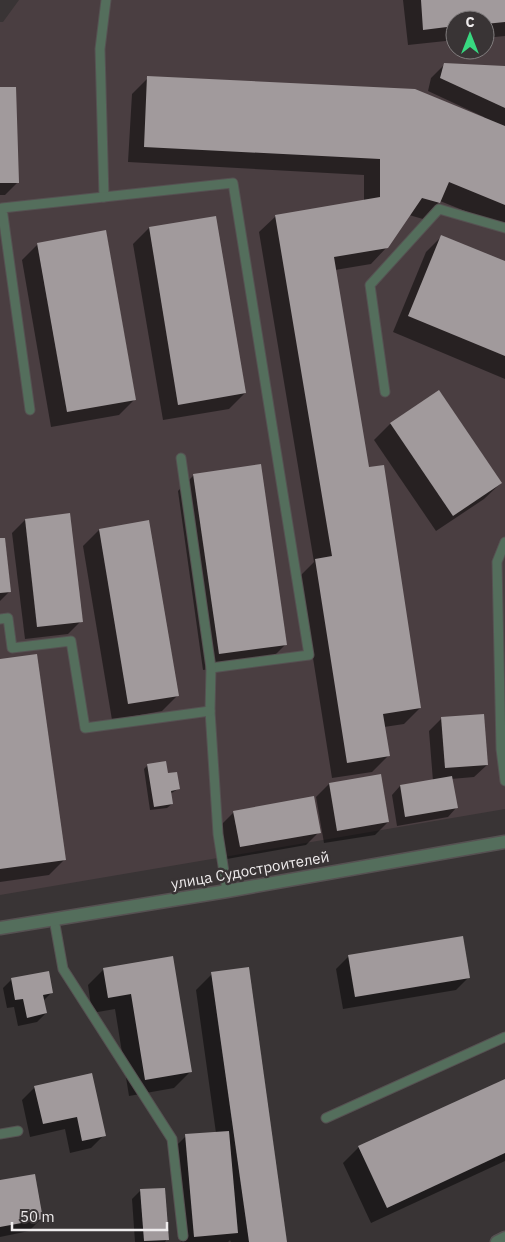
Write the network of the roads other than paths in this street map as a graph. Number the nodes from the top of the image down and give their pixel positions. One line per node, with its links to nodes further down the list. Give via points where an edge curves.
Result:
1 (106, 0): 2 (lane, via 100,49)
2 (104, 197): 5 (lane, via 2,208); 9 (lane, via 233,183 309,655)
3 (505, 228): 4 (lane, via 439,209 370,285)
4 (385, 392)
5 (30, 410)
6 (181, 458): 9 (lane)
7 (505, 542): 11 (lane, via 498,562 501,750)
8 (0, 620): 10 (lane, via 8,618 12,648 71,641 85,728)
9 (211, 668): 10 (lane)
10 (210, 710): 13 (lane, via 218,834)
11 (505, 781)
12 (505, 842): 13 (street, улица Судостроителей)
13 (227, 891): 14 (street, улица Судостроителей)
14 (54, 919): 15 (street, улица Судостроителей); 20 (lane, via 63,969 172,1139)
15 (0, 928)
16 (505, 1037): 17 (lane)
17 (326, 1118)
18 (18, 1131): 19 (lane)
19 (0, 1134)
20 (183, 1236)
21 (505, 1238): 22 (street)
22 (496, 1242)

